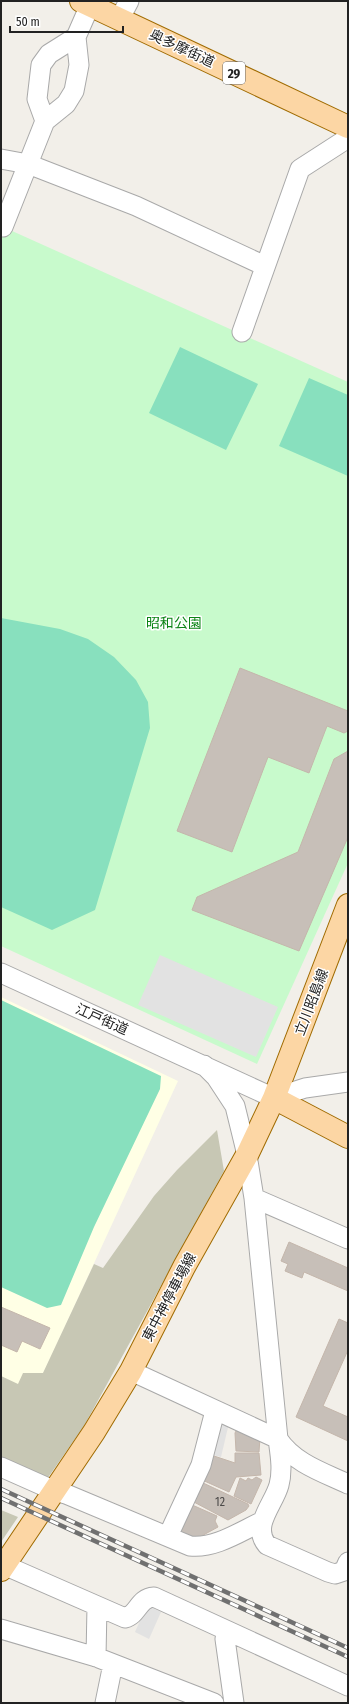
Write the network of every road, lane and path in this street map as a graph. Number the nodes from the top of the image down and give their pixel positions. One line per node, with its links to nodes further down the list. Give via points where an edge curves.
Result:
1 (86, 3): 2 (main road, 奥多摩街道 / 29); 3 (street)
2 (125, 10): 5 (main road, 奥多摩街道 / 29)
3 (76, 37): 4 (street, via 79,65 74,91 66,104); 4 (street, via 49,54 41,65 37,99)
4 (45, 121): 8 (street)
5 (348, 126)
6 (348, 138): 10 (street, via 300,169)
7 (1, 159): 8 (street)
8 (28, 164): 9 (street); 10 (street, via 136,206)
9 (3, 227)
10 (265, 266): 11 (street)
11 (242, 332)
12 (348, 905): 16 (main road, 立川昭島線)
13 (1, 973): 14 (street, 江戸街道)
14 (204, 1065): 16 (street, 江戸街道); 18 (street, 江戸街道, via 216,1077 235,1106)
15 (348, 1082): 16 (street, via 305,1088)
16 (274, 1098): 17 (main road, 江戸街道); 18 (main road, 東中神停車場線)
17 (348, 1137)
18 (246, 1155): 19 (street, 江戸街道); 21 (main road, 東中神停車場線)
19 (254, 1198): 20 (street); 23 (street, 江戸街道)
20 (348, 1239)
21 (131, 1371): 22 (street); 28 (main road, 東中神停車場線)
22 (215, 1411): 23 (street); 30 (street, via 201,1465)
23 (278, 1439): 25 (street, via 294,1458); 27 (street, 江戸街道)
24 (1, 1467): 28 (street)
25 (312, 1468): 26 (street); 27 (street, via 287,1476)
26 (348, 1484)
27 (279, 1486): 29 (street)
28 (55, 1491): 30 (street); 32 (main road)
29 (263, 1521): 30 (street, via 200,1547 190,1546); 31 (street, via 261,1539 266,1545 336,1574 344,1571)
30 (168, 1536)
31 (348, 1562)
32 (3, 1567): 33 (street)
33 (97, 1606): 35 (street, via 125,1618 130,1617 142,1600 154,1597); 36 (street)
34 (1, 1629): 36 (street)
35 (226, 1631): 38 (street); 41 (street)
36 (96, 1657): 37 (street)
37 (113, 1664): 39 (street); 40 (street)
38 (348, 1686)
39 (106, 1703)
40 (214, 1703)
41 (234, 1703)

